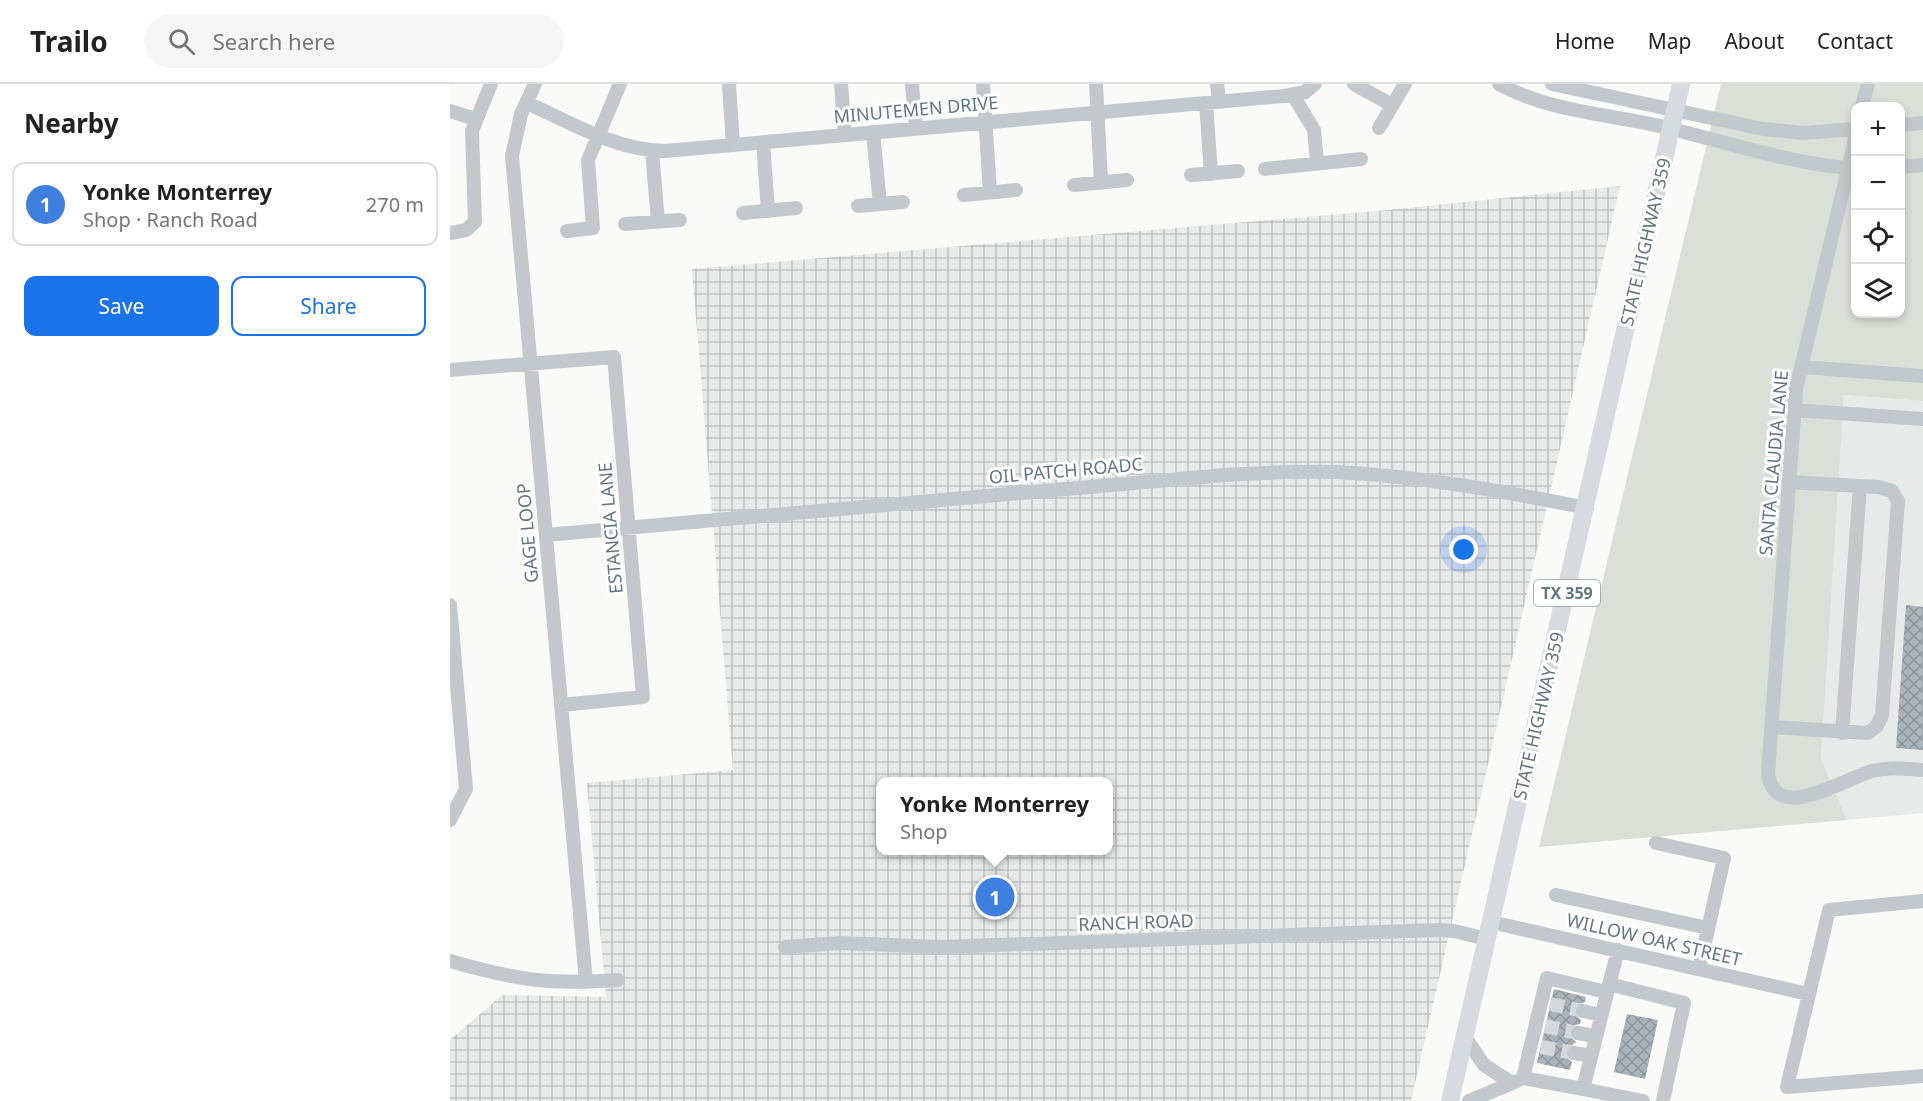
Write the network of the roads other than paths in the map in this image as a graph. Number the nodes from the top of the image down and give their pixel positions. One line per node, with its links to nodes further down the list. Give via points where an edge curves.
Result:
1 (491, 84): 26 (street)
2 (535, 84): 20 (street, GAGE LOOP)
3 (620, 84): 35 (street)
4 (729, 84): 38 (street)
5 (841, 84): 36 (street)
6 (912, 84): 30 (street)
7 (982, 84): 27 (street)
8 (1096, 84): 25 (street)
9 (1217, 84): 21 (street)
10 (1315, 84): 18 (street, MINUTEMEN DRIVE)
11 (1354, 84): 22 (street)
12 (1405, 84): 22 (street)
13 (1499, 84): 17 (street)
14 (1552, 84): 23 (street)
15 (1681, 84): 23 (main road, STATE HIGHWAY 359 / TX 359)
16 (1868, 84): 19 (street)
17 (1520, 89): 32 (street, via 1548,104)
18 (1293, 95): 21 (street, MINUTEMEN DRIVE); 41 (street, via 1314,130)
19 (1863, 102)
20 (527, 103): 35 (street, MINUTEMEN DRIVE); 67 (street, GAGE LOOP, via 512,156)
21 (1212, 103): 25 (street, MINUTEMEN DRIVE); 48 (street)
22 (1392, 105): 31 (street)
23 (1675, 110): 32 (main road, STATE HIGHWAY 359 / TX 359); 33 (street, via 1785,132)
24 (450, 111): 26 (street)
25 (1099, 112): 27 (street, MINUTEMEN DRIVE); 51 (street)
26 (475, 119): 66 (street, via 475,222 466,230)
27 (984, 122): 30 (street, MINUTEMEN DRIVE); 54 (street)
28 (1923, 123): 29 (street)
29 (1905, 125)
30 (916, 128): 34 (street, MINUTEMEN DRIVE)
31 (1378, 128)
32 (1672, 129): 45 (street, via 1809,163); 75 (main road, STATE HIGHWAY 359 / TX 359)
33 (1851, 129)
34 (873, 132): 36 (street, MINUTEMEN DRIVE); 57 (street)
35 (598, 134): 39 (street, MINUTEMEN DRIVE, via 627,147); 65 (street, via 588,160 593,228)
36 (845, 134): 37 (street, MINUTEMEN DRIVE)
37 (762, 142): 38 (street, MINUTEMEN DRIVE); 60 (street)
38 (733, 145): 39 (street, MINUTEMEN DRIVE)
39 (652, 151): 63 (street)
40 (1361, 159): 41 (street)
41 (1317, 163): 44 (street)
42 (1923, 165): 43 (street)
43 (1905, 167)
44 (1265, 169)
45 (1851, 169)
46 (1238, 171): 48 (street)
47 (1851, 173): 68 (street, SANTA CLAUDIA LANE)
48 (1211, 174): 49 (street)
49 (1191, 175)
50 (1127, 180): 51 (street)
51 (1101, 182): 52 (street)
52 (1074, 185)
53 (1016, 190): 54 (street)
54 (990, 192): 55 (street)
55 (964, 195)
56 (903, 202): 57 (street)
57 (880, 204): 58 (street)
58 (858, 206)
59 (796, 208): 60 (street)
60 (768, 211): 61 (street)
61 (743, 213)
62 (680, 219): 63 (street)
63 (658, 221): 64 (street)
64 (625, 224)
65 (567, 231)
66 (450, 233)
67 (531, 363): 69 (street); 76 (street, ESTANCIA LANE, via 614,357); 77 (street, GAGE LOOP)
68 (1801, 367): 70 (street); 71 (street, SANTA CLAUDIA LANE)
69 (450, 370)
70 (1923, 376)
71 (1794, 410): 72 (street); 73 (street, SANTA CLAUDIA LANE)
72 (1923, 419)
73 (1788, 482): 74 (street); 80 (street, SANTA CLAUDIA LANE)
74 (1860, 486): 81 (street); 81 (street, via 1892,491 1898,501 1882,715 1868,733)
75 (1587, 508): 76 (street, OIL PATCH ROADC, via 1464,484 1377,475 1289,472); 88 (main road, STATE HIGHWAY 359 / TX 359)
76 (629, 528): 77 (street, OIL PATCH ROADC); 79 (street, ESTANCIA LANE, via 643,697)
77 (546, 535): 79 (street, GAGE LOOP)
78 (450, 605): 83 (street, via 466,789)
79 (561, 705): 94 (street, GAGE LOOP)
80 (1772, 727): 81 (street); 82 (street, SANTA CLAUDIA LANE, via 1770,787 1785,798 1802,798 1873,771)
81 (1842, 733)
82 (1923, 770)
83 (450, 820)
84 (1656, 843): 87 (street, via 1724,858)
85 (1556, 895): 87 (street)
86 (1923, 901): 96 (street, via 1828,910)
87 (1708, 928): 92 (street)
88 (1489, 930): 89 (street, RANCH ROAD, via 940,947 840,943); 90 (street, WILLOW OAK STREET); 101 (main road, STATE HIGHWAY 359 / TX 359)
89 (785, 947)
90 (1618, 950): 92 (street, WILLOW OAK STREET); 95 (street)
91 (450, 961): 94 (street, via 506,978)
92 (1698, 969): 96 (street, WILLOW OAK STREET)
93 (618, 980): 94 (street)
94 (586, 982)
95 (1607, 988): 98 (street); 105 (street, via 1547,978 1546,1003 1536,1046); 110 (street, via 1684,1003)
96 (1808, 994): 104 (street, via 1787,1087)
97 (1583, 1011): 98 (street)
98 (1601, 1015): 100 (street)
99 (1578, 1033): 100 (street)
100 (1595, 1036): 103 (street)
101 (1465, 1037): 105 (street, via 1484,1065); 107 (main road, STATE HIGHWAY 359 / TX 359)
102 (1574, 1053): 103 (street)
103 (1591, 1056): 106 (street)
104 (1923, 1076)
105 (1517, 1080): 106 (street); 108 (street)
106 (1583, 1089): 109 (street)
107 (1450, 1101)
108 (1469, 1101)
109 (1643, 1101)
110 (1663, 1101)

